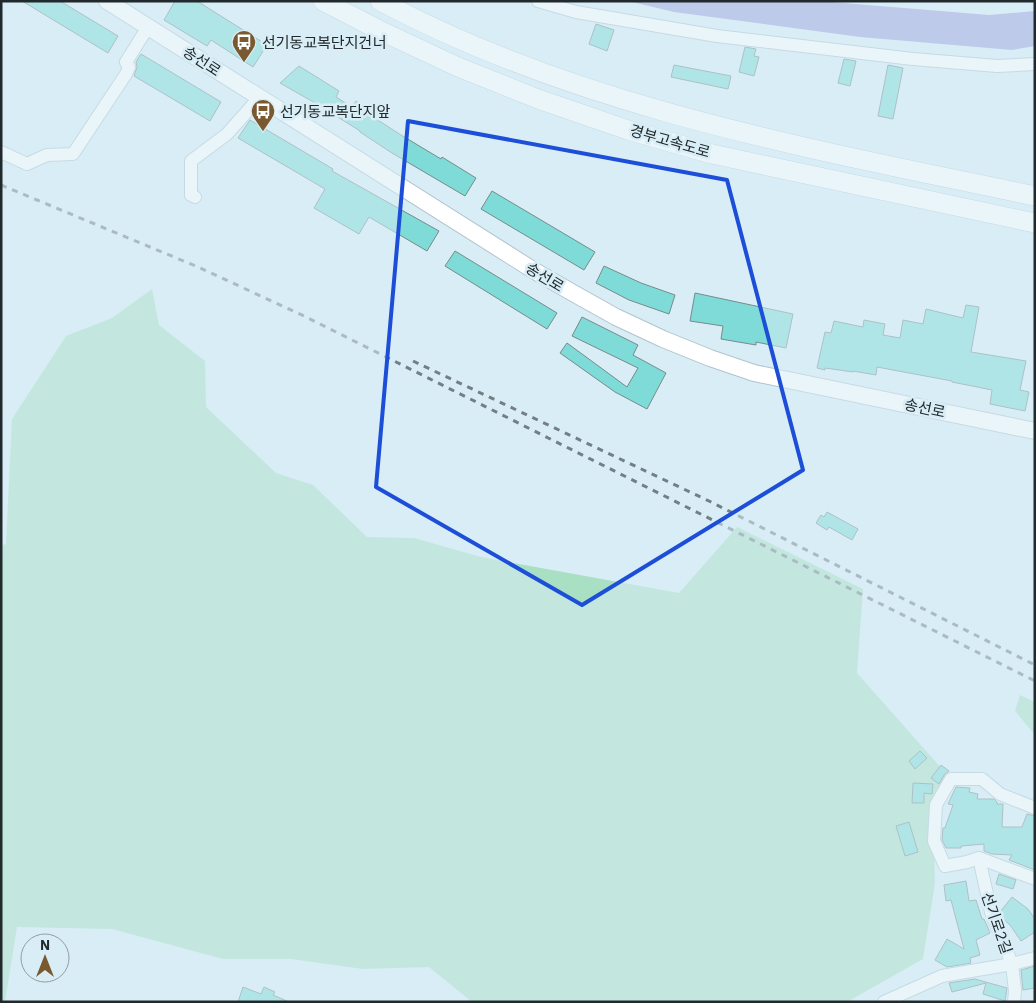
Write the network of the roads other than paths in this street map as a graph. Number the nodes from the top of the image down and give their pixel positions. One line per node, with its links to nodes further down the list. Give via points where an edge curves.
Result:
1 (107, 1): 5 (main road, 송선로)
2 (324, 1): 11 (highway, 경부고속도로, via 458,67 628,130 712,154)
3 (380, 1): 9 (highway, 경부고속도로, via 497,55 651,109 768,139)
4 (538, 1): 6 (street, via 576,12 727,37 978,65)
5 (148, 27): 7 (main road, 송선로); 8 (street, via 126,62 129,67 126,74 72,154 47,155 28,164)
6 (1035, 64)
7 (259, 98): 10 (street, via 227,134 190,161 191,195); 12 (main road, 송선로, via 532,270 663,339 754,373)
8 (1, 152)
9 (1035, 196)
10 (195, 197)
11 (1035, 223)
12 (1035, 431)
13 (1035, 808): 14 (street, via 1000,794 982,779 952,779 936,805 934,841 945,866)
14 (979, 858): 15 (street); 17 (street, 선기로2길, via 991,912)
15 (1035, 879)
16 (1035, 958): 17 (street, 선기로2길)
17 (1012, 964): 18 (street, via 942,976); 19 (street)
18 (884, 1002)
19 (1014, 1002)

